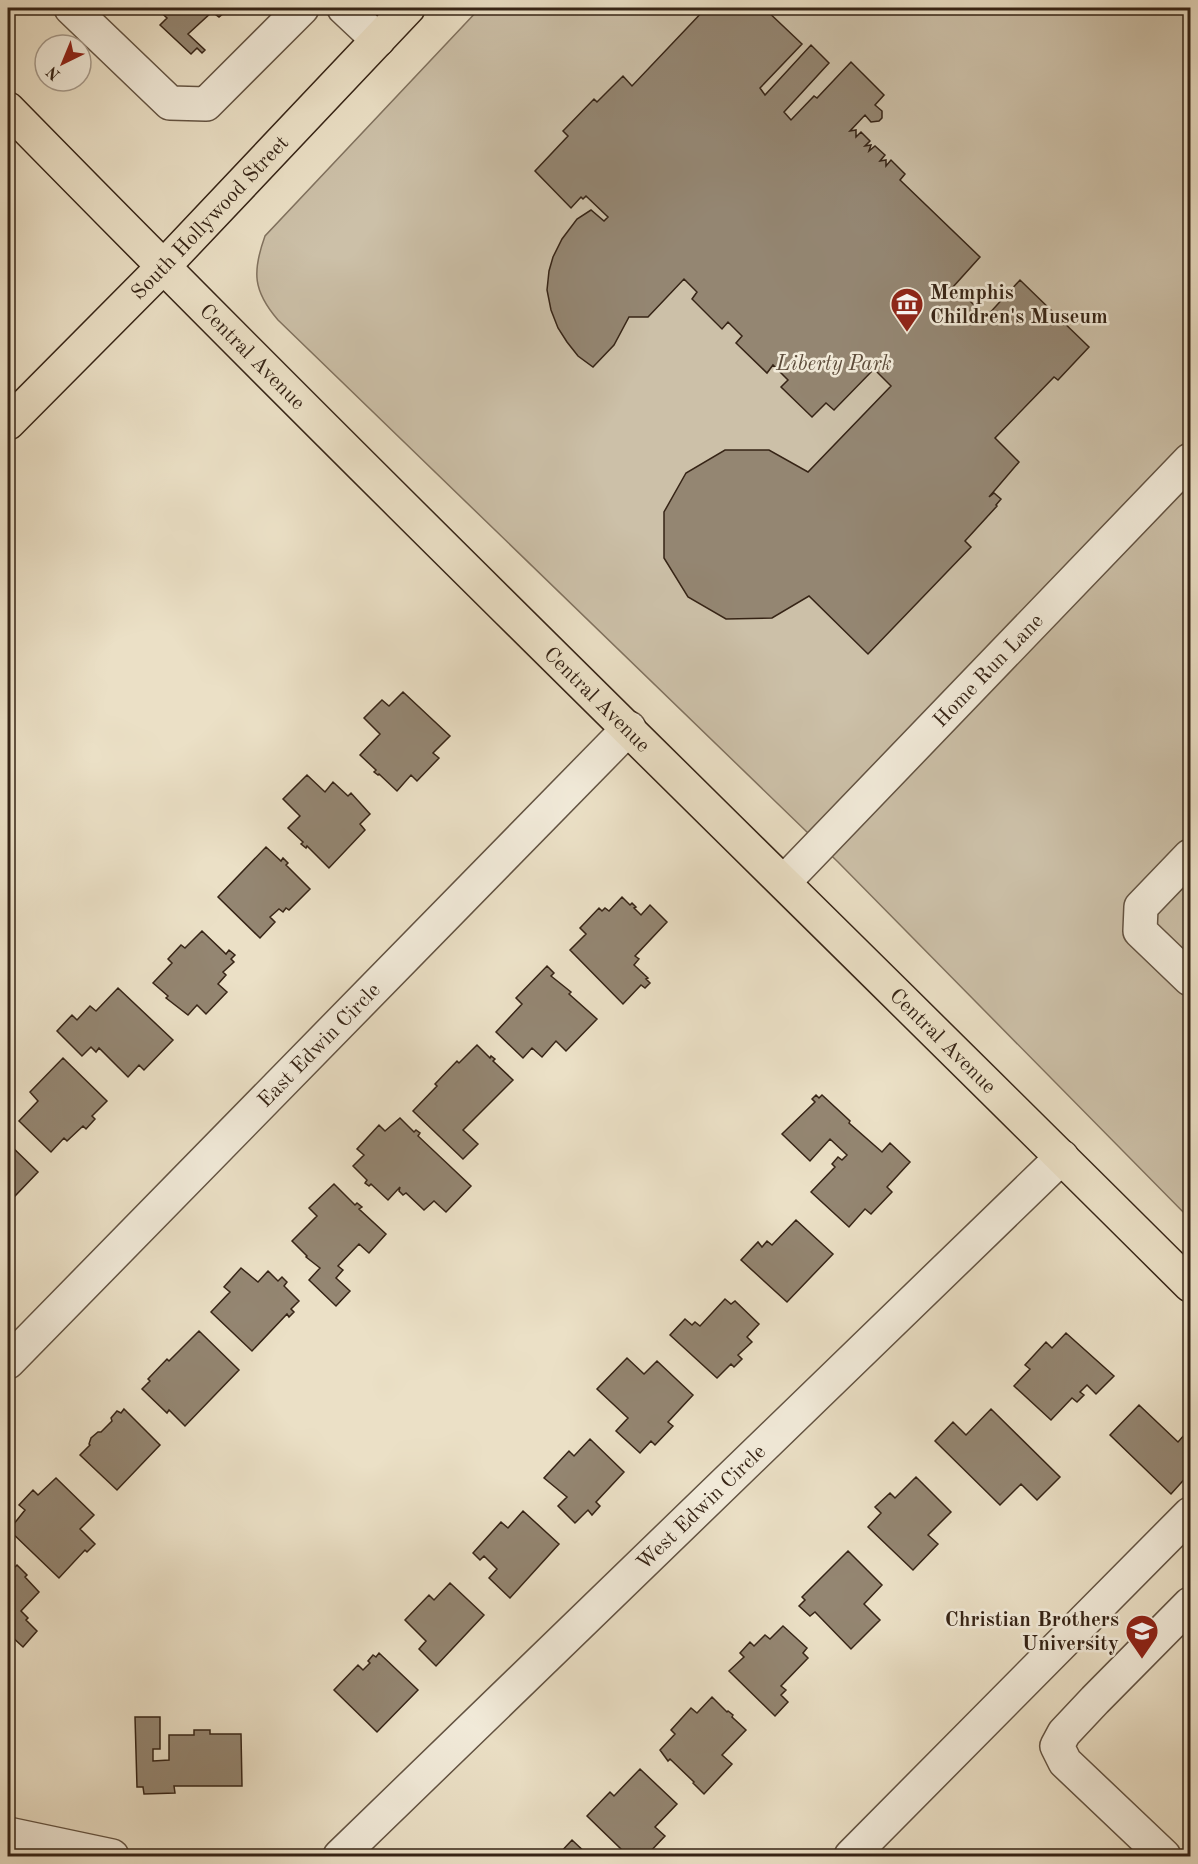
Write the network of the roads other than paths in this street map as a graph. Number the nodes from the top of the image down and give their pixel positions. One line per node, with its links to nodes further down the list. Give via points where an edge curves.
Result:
1 (71, 8): 2 (street, via 170,103 206,104)
2 (302, 8)
3 (344, 8): 5 (street)
4 (408, 8): 5 (main road, South Hollywood Street)
5 (378, 40): 7 (main road, South Hollywood Street)
6 (8, 109): 7 (main road, Central Avenue)
7 (163, 267): 8 (main road, South Hollywood Street); 10 (main road, Central Avenue)
8 (8, 423)
9 (1191, 460): 12 (street, Home Run Lane)
10 (629, 728): 12 (main road, Central Avenue); 16 (street, East Edwin Circle)
11 (1191, 856): 13 (street, via 1141,907 1140,931)
12 (784, 882): 14 (main road, Central Avenue)
13 (1191, 979)
14 (1062, 1157): 15 (main road, Central Avenue); 21 (street, West Edwin Circle)
15 (1191, 1285)
16 (8, 1362)
17 (1191, 1514): 22 (street)
18 (1191, 1604): 23 (street, via 1095,1700 1057,1746 1065,1762)
19 (8, 1834): 20 (street)
20 (112, 1857)
21 (340, 1857)
22 (851, 1857)
23 (1164, 1857)

